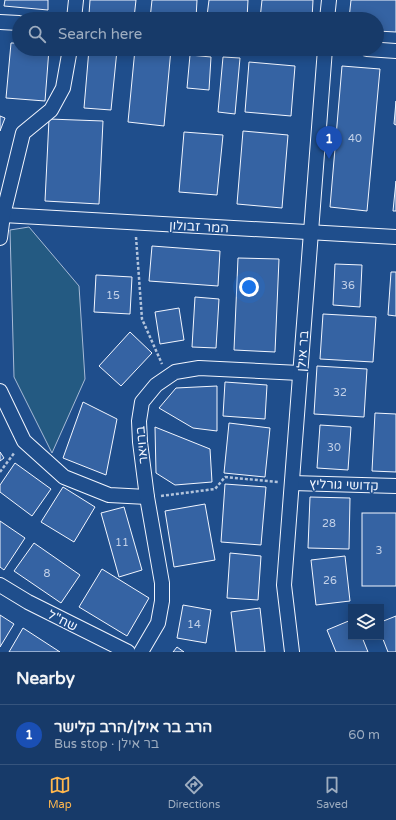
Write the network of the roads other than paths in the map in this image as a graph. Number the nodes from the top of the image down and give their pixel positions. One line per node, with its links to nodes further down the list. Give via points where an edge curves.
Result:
1 (76, 0): 3 (street)
2 (329, 0): 4 (street)
3 (75, 12)
4 (328, 12)
5 (0, 22): 6 (street)
6 (12, 23)
7 (384, 50): 8 (street)
8 (396, 51)
9 (69, 56): 11 (street, via 63,88 51,110 23,133)
10 (324, 56): 12 (street, בר אילן)
11 (3, 215): 12 (street, המר זבולון); 14 (street)
12 (311, 232): 13 (street, המר זבולון); 15 (street, בר אילן)
13 (396, 237)
14 (0, 238)
15 (300, 373): 17 (street, בר אילן); 19 (street, ברויאר, via 199,368 175,372 156,385 142,402 139,421)
16 (0, 391): 19 (street, via 24,441 64,477 109,495)
17 (292, 483): 18 (street, קדושי גורליץ); 23 (street, בר אילן, via 284,585)
18 (396, 486)
19 (147, 497): 22 (street, ברויאר, via 162,584 162,601 158,623)
20 (0, 585): 21 (street, שח"ל, via 28,602)
21 (128, 652)
22 (141, 652)
23 (292, 652)

